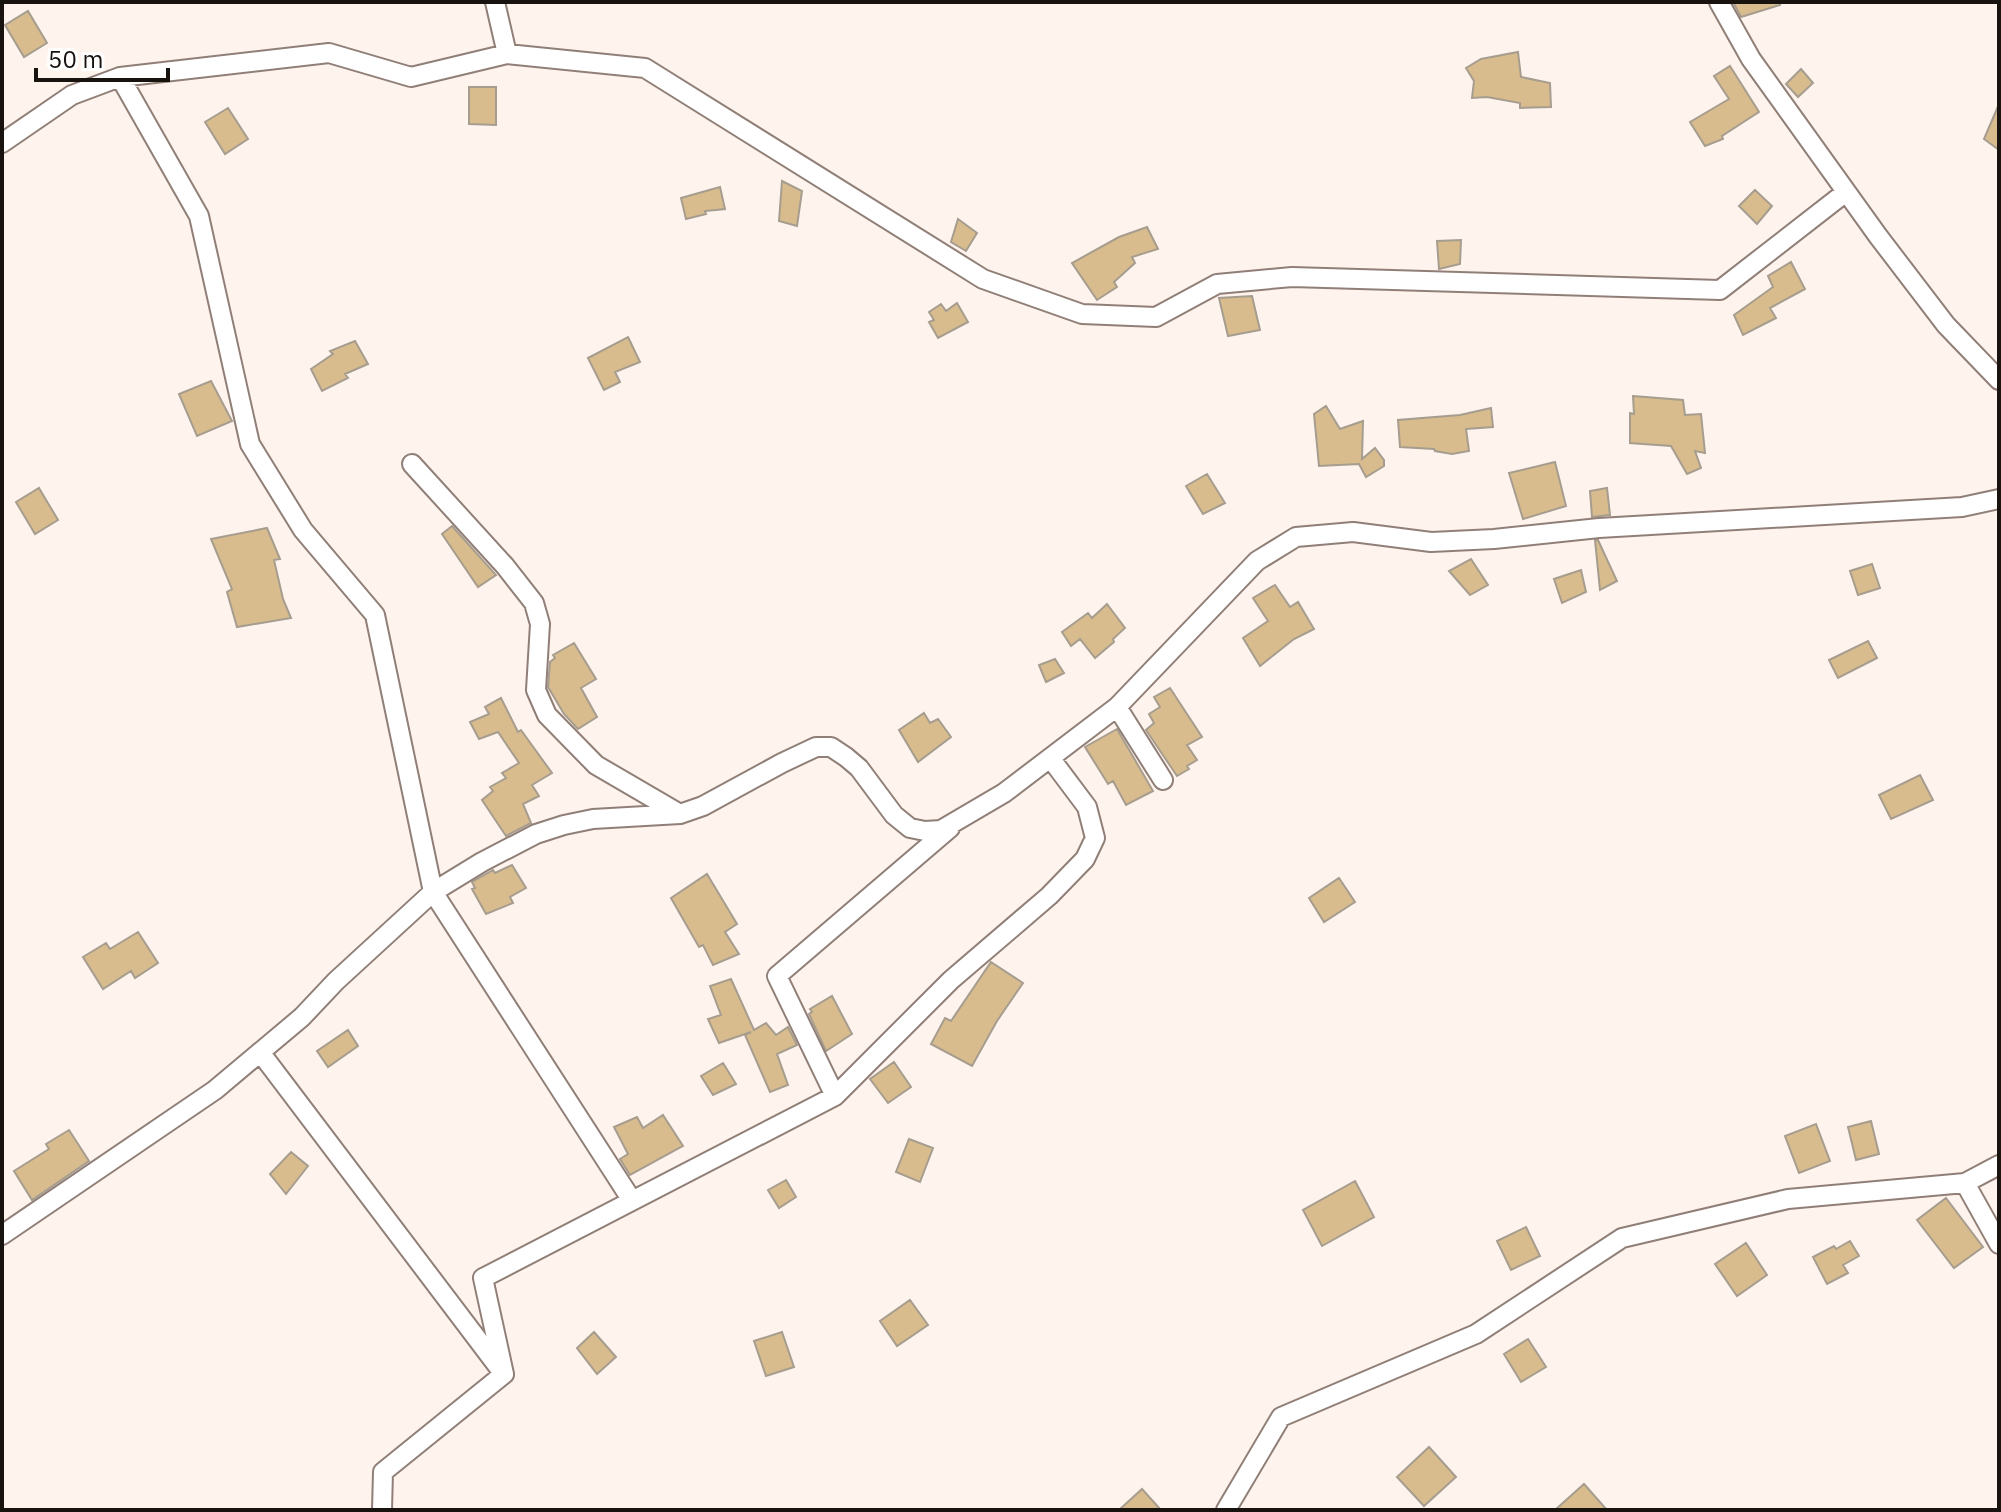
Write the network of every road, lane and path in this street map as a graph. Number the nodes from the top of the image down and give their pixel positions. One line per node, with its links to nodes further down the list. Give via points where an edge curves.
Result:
1 (495, 2): 3 (street)
2 (1719, 2): 6 (street, via 1751,59)
3 (507, 54): 4 (street, via 411,77 329,53); 6 (street, via 645,68 983,279 1082,314 1156,317 1217,284 1292,277 1720,290)
4 (120, 77): 5 (street, via 72,95); 15 (street, via 199,216 250,444 303,530 375,615)
5 (2, 143)
6 (1846, 192): 7 (street, via 1946,325)
7 (1999, 380)
8 (412, 464): 13 (street, via 534,603 540,624 536,690 547,715 596,765)
9 (1999, 499): 10 (street, via 1962,507 1494,539 1431,542 1353,532 1296,537 1257,561)
10 (1117, 707): 11 (street); 12 (street)
11 (1051, 759): 14 (street); 17 (street, via 1087,807 1095,838 1085,859 951,980)
12 (1163, 780)
13 (680, 814): 14 (street, via 816,747 831,747 859,768 910,828 941,830); 15 (street, via 593,819 536,834)
14 (956, 823): 17 (street, via 777,976)
15 (433, 892): 16 (street); 20 (street)
16 (260, 1052): 21 (street, via 215,1090); 23 (street)
17 (835, 1096): 20 (street)
18 (1999, 1165): 19 (street)
19 (1965, 1183): 22 (street); 25 (street, via 1788,1199 1622,1238 1476,1334 1281,1417)
20 (631, 1199): 23 (street, via 483,1278)
21 (2, 1235)
22 (1999, 1244)
23 (504, 1374): 24 (street, via 383,1472)
24 (382, 1510)
25 (1226, 1510)

